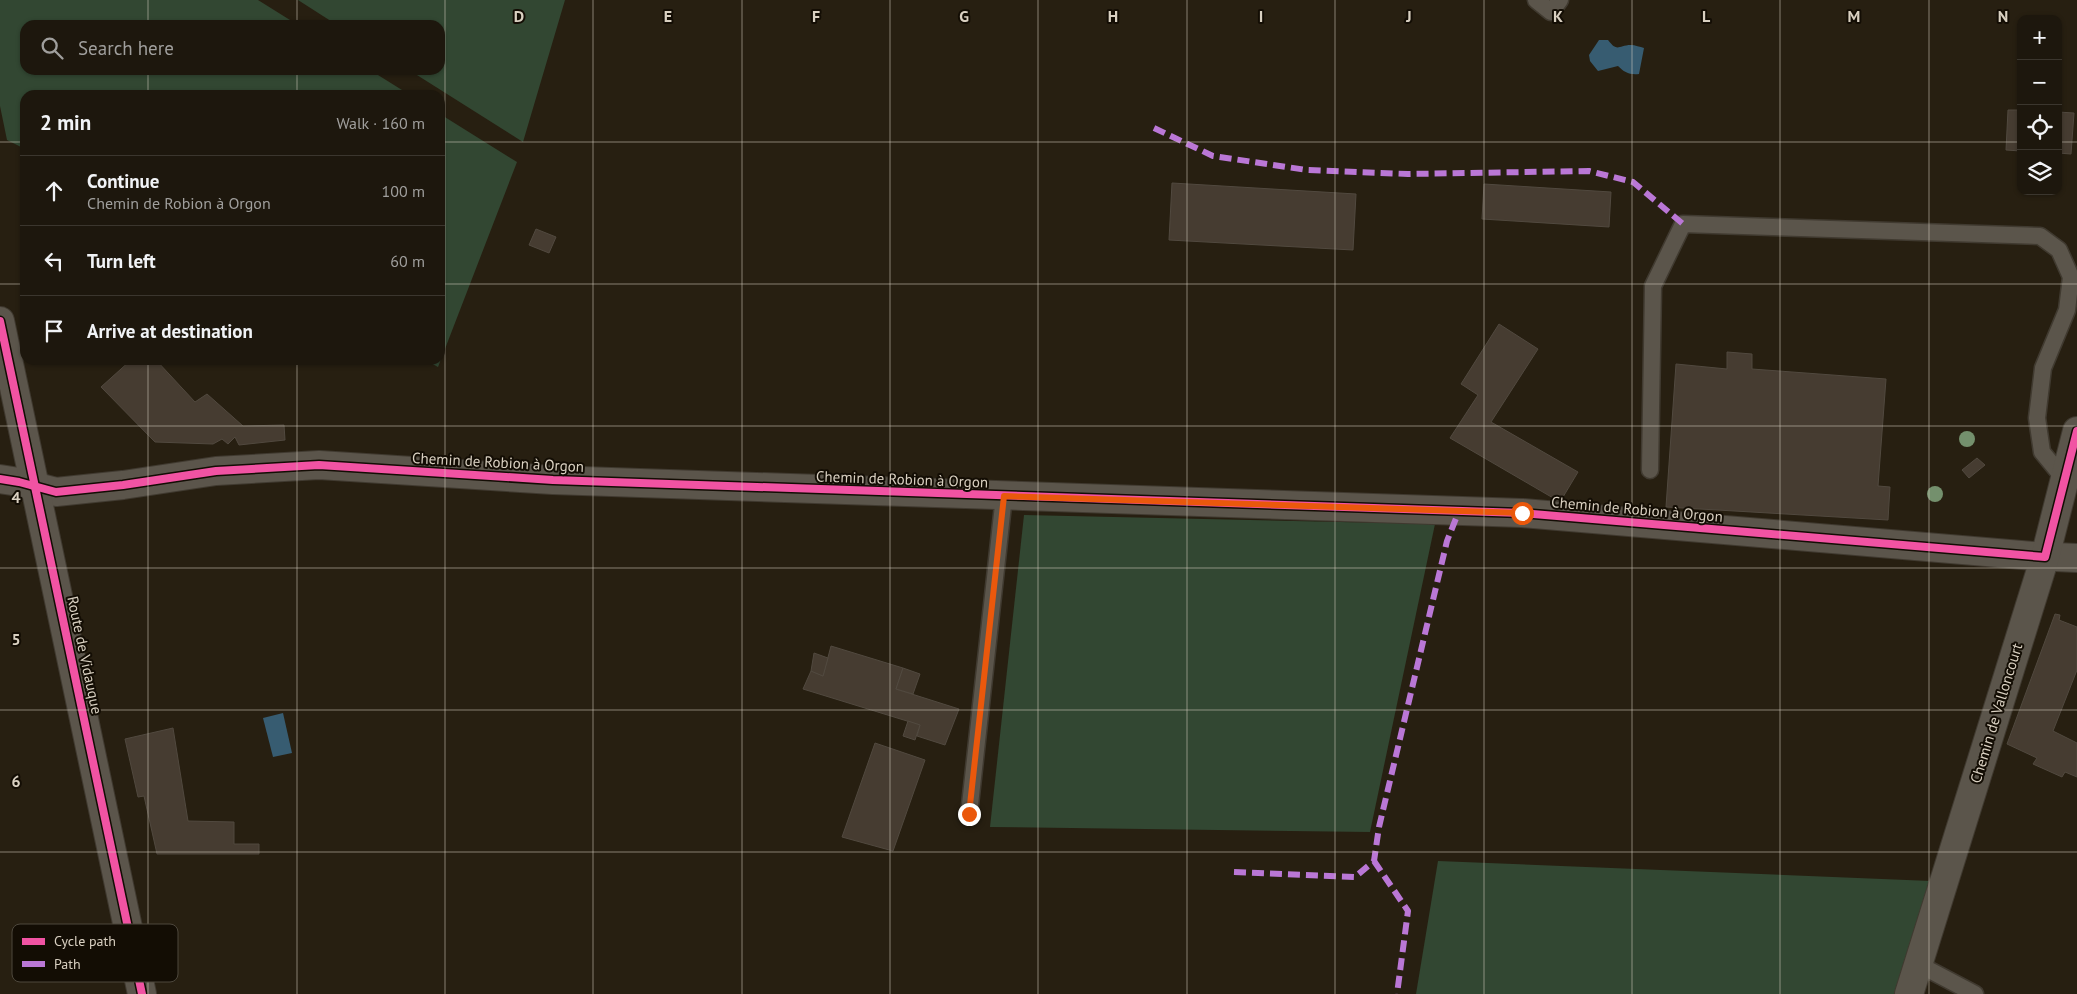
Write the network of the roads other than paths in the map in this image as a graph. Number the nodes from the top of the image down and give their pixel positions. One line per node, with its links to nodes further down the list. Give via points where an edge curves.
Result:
1 (1536, 0): 2 (lane, via 1550,12)
2 (1560, 0)
3 (0, 321): 7 (street, Route de Vidauque)
4 (2077, 431): 6 (street, Chemin de Valloncourt)
5 (1650, 470): 6 (lane, via 1653,286 1683,224 2040,236 2059,250 2071,277 2068,310 2043,368 2037,418 2042,452)
6 (2064, 480): 9 (street, Chemin de Valloncourt)
7 (18, 482): 8 (street, Chemin de Robion à Orgon, via 56,492 216,471 320,465 553,480); 12 (street, Route de Vidauque)
8 (1004, 496): 9 (street, Chemin de Robion à Orgon, via 1522,513); 11 (lane)
9 (2045, 557): 10 (street, Chemin de Robion à Orgon); 13 (street, Chemin de Valloncourt)
10 (2077, 558)
11 (969, 814)
12 (125, 924)
13 (1918, 964): 14 (street, Chemin de Valloncourt); 15 (lane)
14 (1909, 994)
15 (1975, 994)

